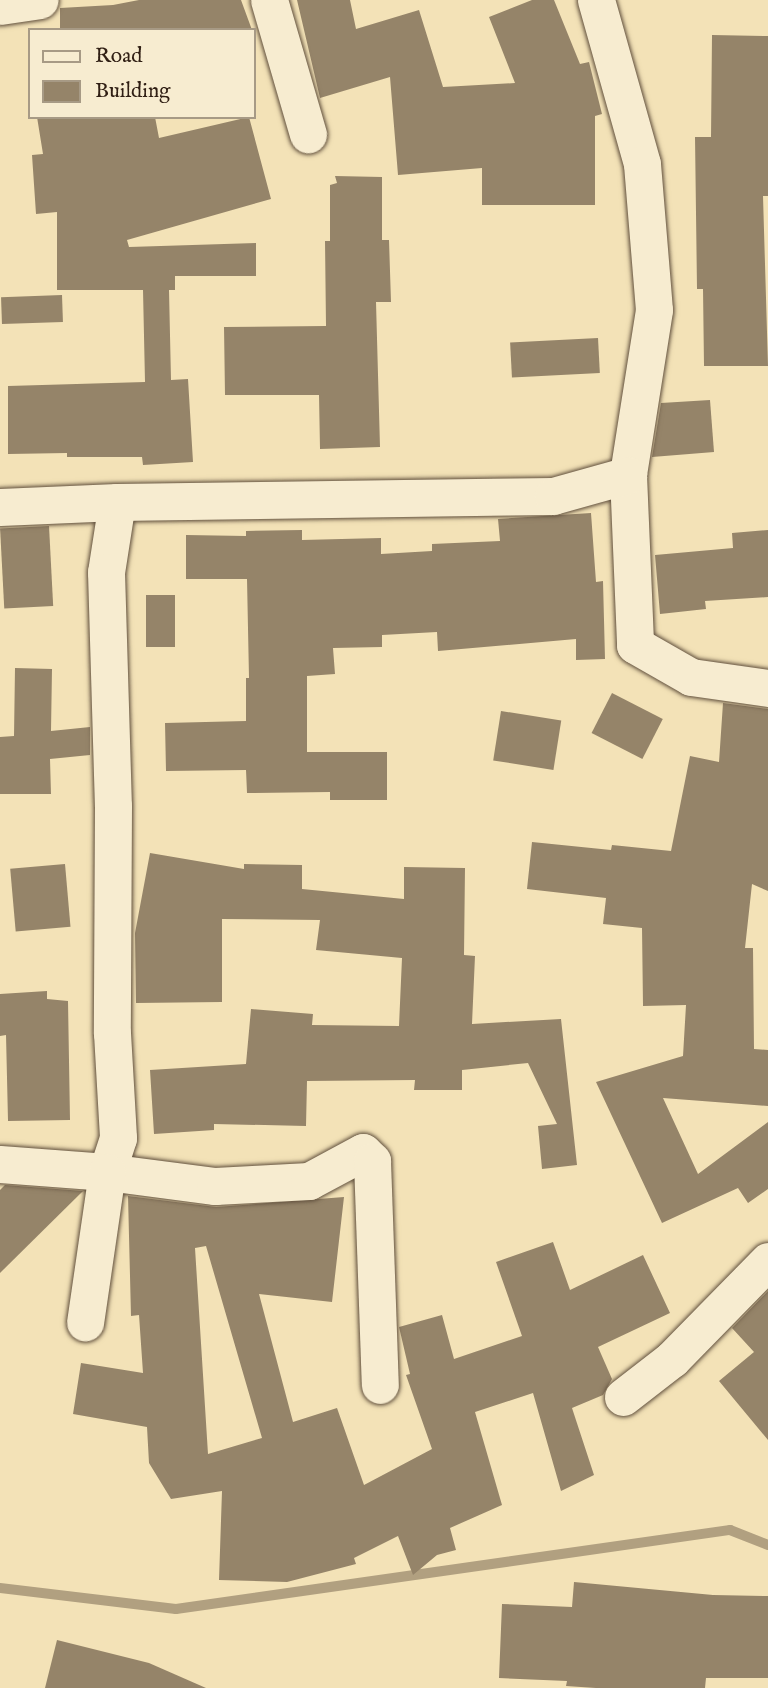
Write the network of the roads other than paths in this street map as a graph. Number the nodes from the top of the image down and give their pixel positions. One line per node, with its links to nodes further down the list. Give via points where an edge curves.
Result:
1 (40, 0): 4 (street)
2 (268, 0): 5 (street)
3 (596, 0): 6 (street, via 642,164 653,297)
4 (0, 6)
5 (308, 134)
6 (628, 475): 7 (street, via 553,496); 9 (street, via 635,645 691,677)
7 (117, 502): 8 (street); 11 (street, via 106,572 113,806 112,1033 118,1138)
8 (0, 507)
9 (768, 688)
10 (0, 1164): 11 (street)
11 (107, 1172): 13 (street); 14 (street, via 215,1186 309,1181 363,1152 372,1161)
12 (768, 1261): 15 (street, via 672,1359)
13 (85, 1322)
14 (380, 1385)
15 (623, 1397)

